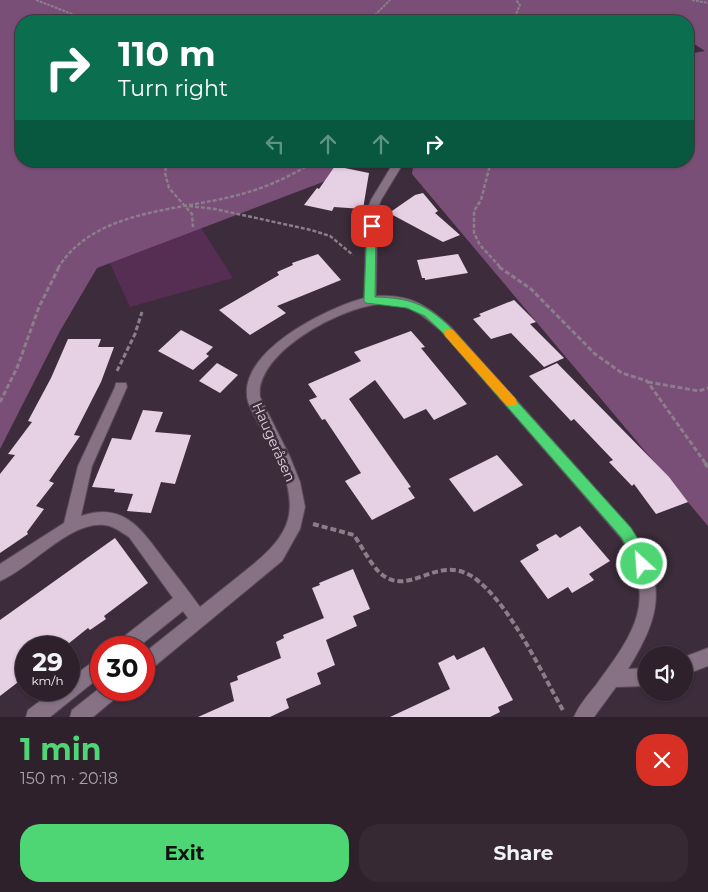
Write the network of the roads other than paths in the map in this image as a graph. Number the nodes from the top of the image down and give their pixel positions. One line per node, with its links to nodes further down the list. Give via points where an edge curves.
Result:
1 (396, 167): 2 (street, via 372,211)
2 (370, 301): 7 (street, Haugeråsen, via 352,305 295,336 259,370 253,389 256,406 292,479 297,496 296,519 290,536 276,556); 14 (street, Haugeråsen, via 393,301 429,313 626,533 639,554 649,597 643,621)
3 (121, 387): 4 (street, via 85,466)
4 (70, 528): 5 (street); 6 (street, via 101,518 124,524)
5 (0, 574)
6 (184, 600): 7 (street); 8 (street)
7 (199, 619): 9 (street, Haugeråsen)
8 (138, 636)
9 (155, 655)
10 (708, 657): 11 (street)
11 (693, 663)
12 (90, 674): 16 (street)
13 (638, 677): 14 (street)
14 (612, 678): 18 (street, Haugeråsen)
15 (99, 701): 17 (street)
16 (35, 717)
17 (79, 717)
18 (583, 717)

